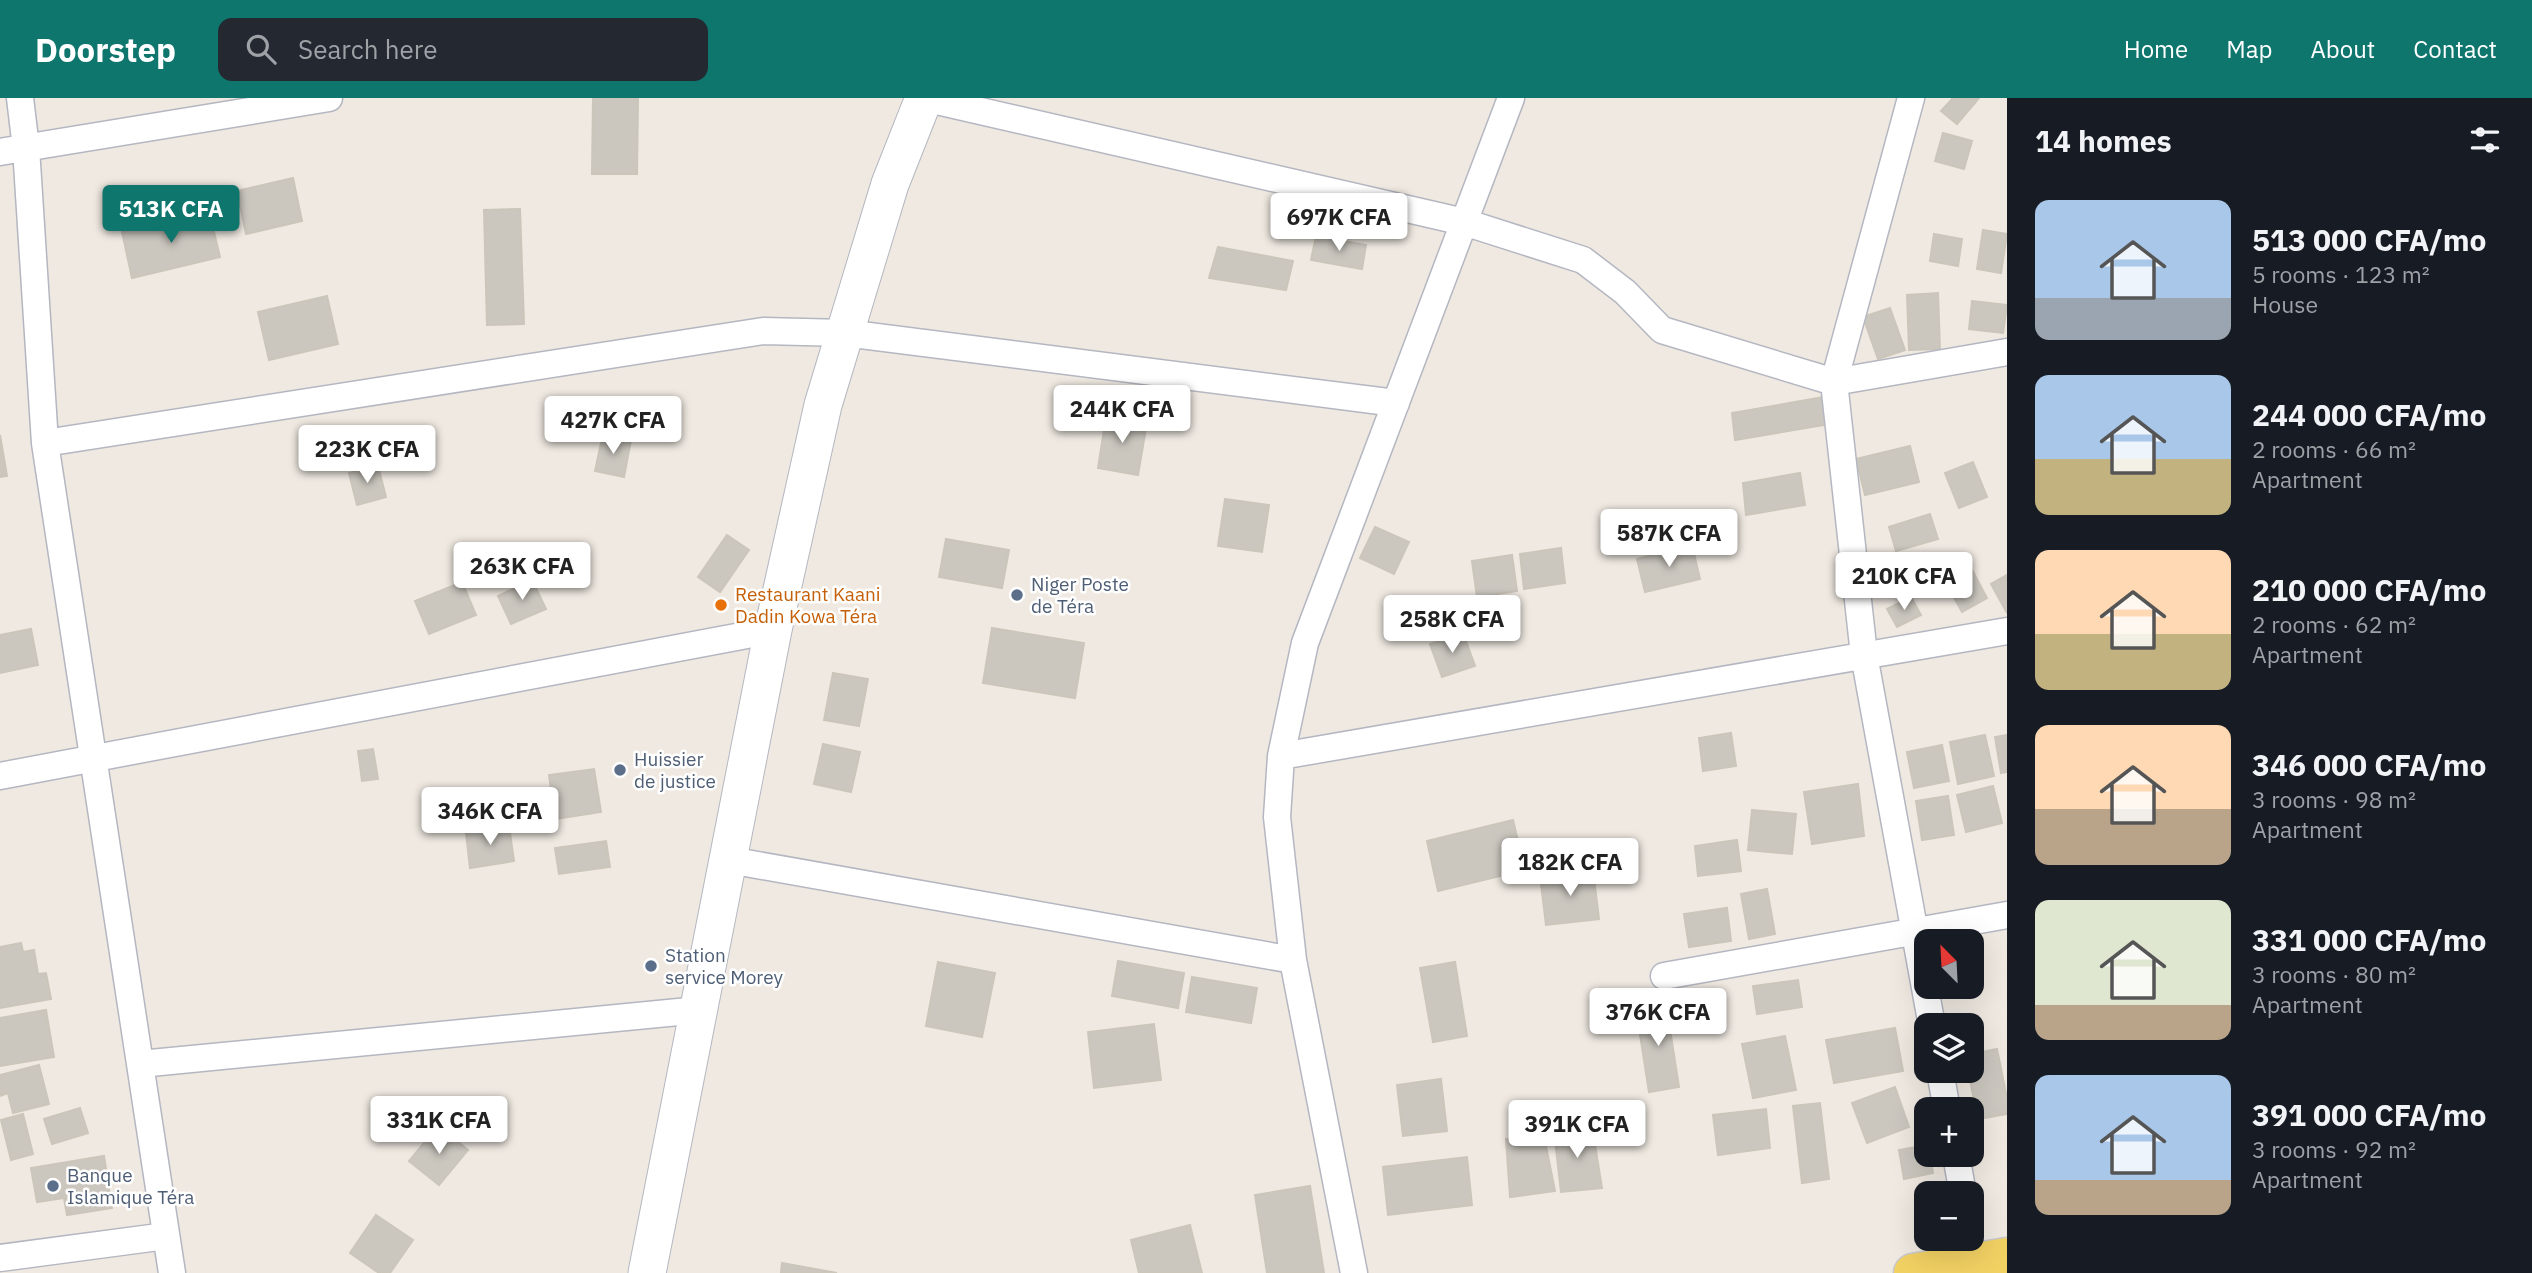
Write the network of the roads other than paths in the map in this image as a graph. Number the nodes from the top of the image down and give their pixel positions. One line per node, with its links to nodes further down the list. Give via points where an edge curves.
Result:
1 (19, 98): 6 (street)
2 (924, 98): 8 (street); 9 (main road, via 890,184)
3 (1511, 98): 8 (street)
4 (1911, 98): 11 (street)
5 (316, 99): 6 (street)
6 (26, 148): 7 (street); 13 (street)
7 (0, 152)
8 (1464, 222): 11 (street, via 1583,260 1625,292 1662,330); 12 (street)
9 (845, 332): 12 (street); 13 (street, via 763,331); 14 (main road, via 823,405)
10 (2007, 352): 11 (street)
11 (1834, 382): 16 (street)
12 (1396, 402): 17 (street, via 1305,643)
13 (45, 443): 18 (street)
14 (773, 630): 18 (street); 20 (main road)
15 (2007, 631): 16 (street)
16 (1864, 655): 17 (street); 22 (street)
17 (1281, 756): 25 (street, via 1277,817)
18 (93, 759): 19 (street); 28 (street)
19 (0, 776)
20 (729, 860): 25 (street); 27 (main road)
21 (2007, 915): 23 (street)
22 (1915, 929)
23 (1926, 929)
24 (1914, 931): 26 (street)
25 (1293, 960): 34 (street)
26 (1664, 976)
27 (699, 1010): 28 (street); 33 (main road)
28 (140, 1065): 29 (street)
29 (166, 1236): 31 (street); 32 (street)
30 (1984, 1253): 35 (main road)
31 (0, 1258)
32 (172, 1273)
33 (648, 1273)
34 (1354, 1273)
35 (1913, 1273)

